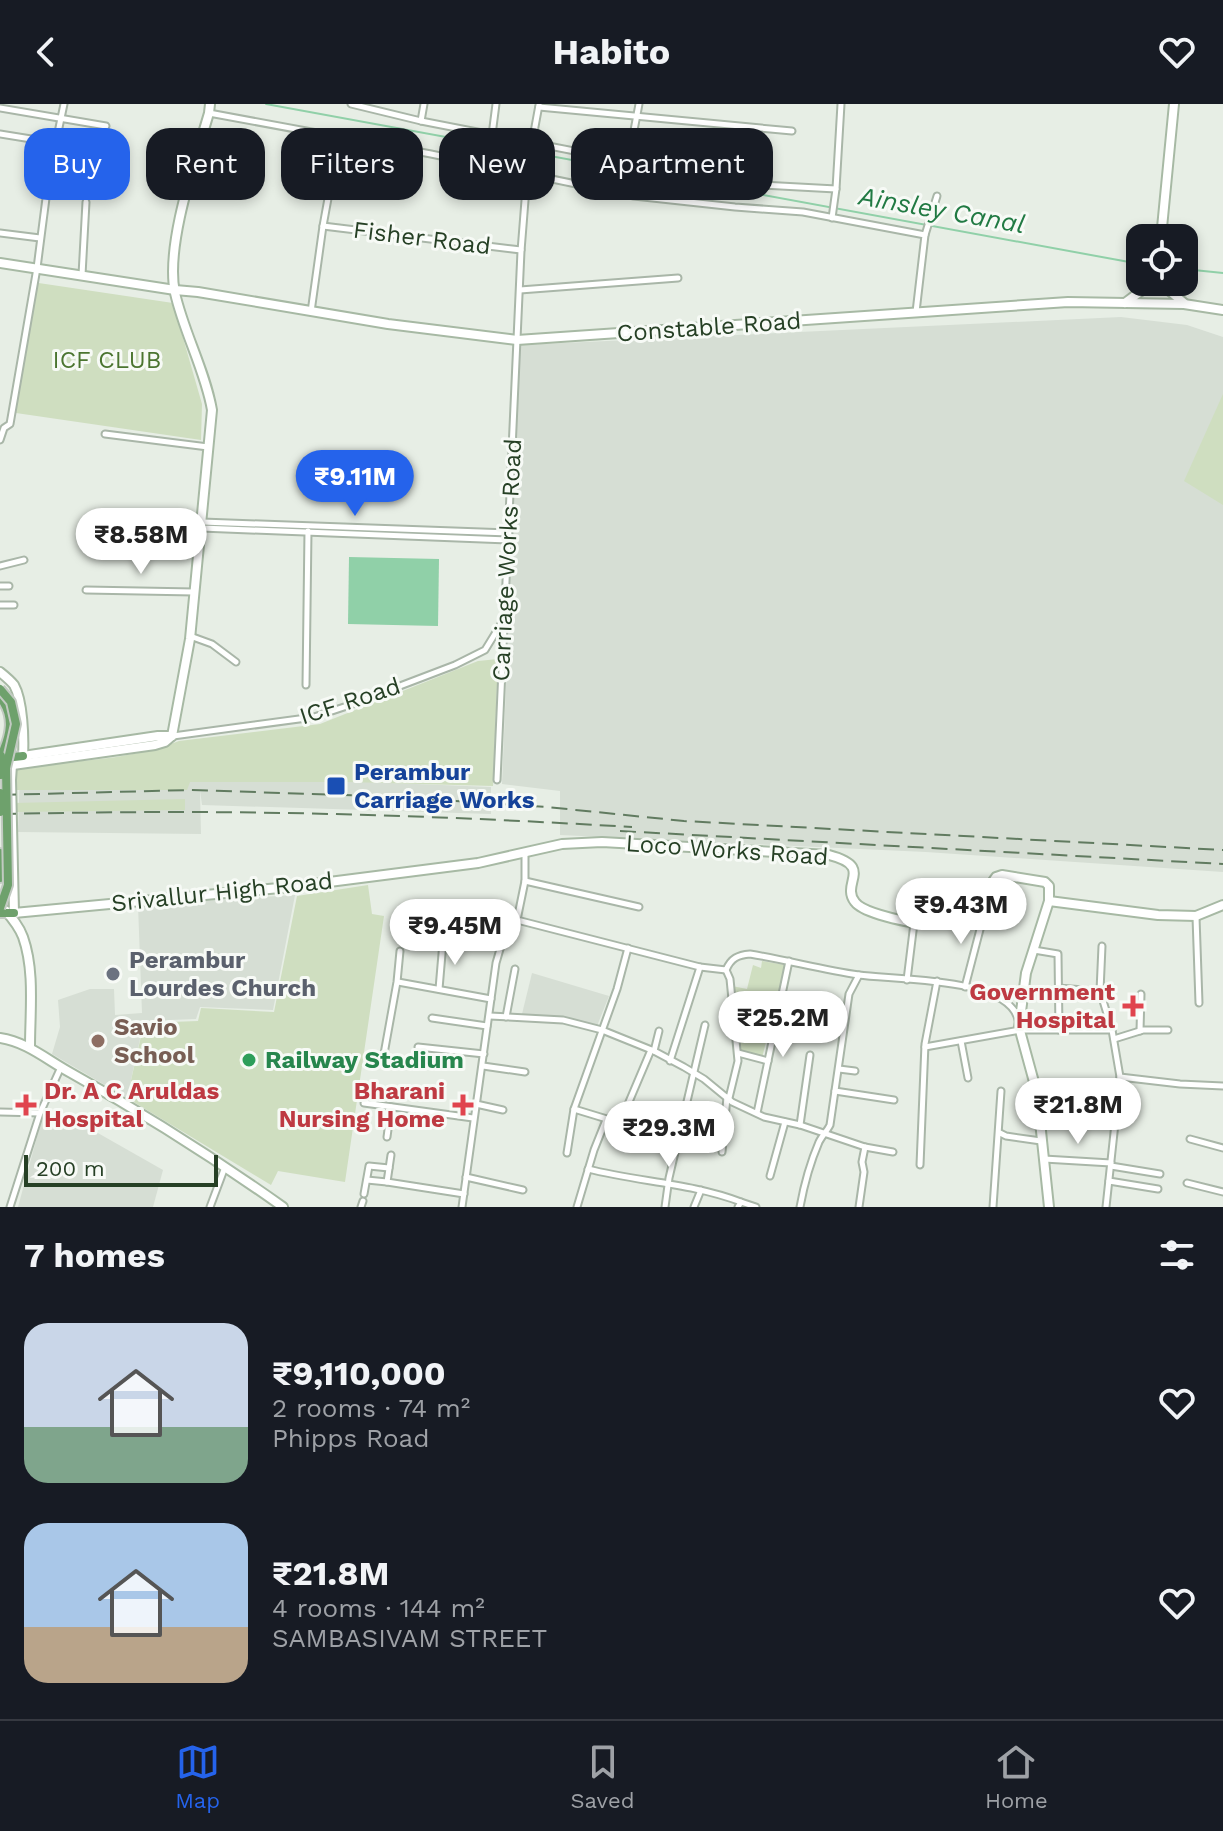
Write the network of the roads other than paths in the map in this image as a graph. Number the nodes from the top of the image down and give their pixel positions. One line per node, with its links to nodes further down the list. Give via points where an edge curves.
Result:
1 (64, 104): 13 (street)
2 (351, 104): 12 (street)
3 (386, 104): 12 (street)
4 (424, 104): 15 (street)
5 (496, 104): 20 (street)
6 (639, 104): 14 (street)
7 (841, 104): 30 (street)
8 (1174, 104): 37 (street)
9 (539, 106): 14 (street); 21 (street)
10 (0, 108): 13 (street)
11 (209, 109): 18 (street); 47 (street, via 175,250)
12 (384, 112): 15 (street)
13 (61, 118): 16 (street); 17 (street)
14 (637, 118): 22 (street); 23 (street)
15 (421, 121): 19 (street)
16 (106, 126)
17 (59, 128)
18 (294, 128)
19 (456, 128)
20 (493, 128)
21 (535, 128)
22 (635, 128)
23 (749, 128)
24 (773, 130): 25 (street)
25 (792, 131)
26 (0, 134): 27 (street)
27 (24, 138)
28 (555, 180): 36 (street, via 634,196)
29 (773, 186): 30 (street)
30 (836, 189): 36 (street)
31 (937, 196): 39 (street)
32 (46, 200): 41 (street)
33 (328, 200): 38 (street)
34 (525, 200): 42 (street, Carriage Works Road)
35 (86, 202): 45 (street)
36 (832, 218): 39 (street)
37 (1162, 224)
38 (323, 226): 42 (street, Fisher Road); 56 (street)
39 (927, 229): 57 (street)
40 (0, 233): 41 (street)
41 (40, 238): 44 (street)
42 (521, 251): 48 (street, Carriage Works Road)
43 (0, 263): 44 (street, Constable Road)
44 (37, 268): 45 (street, Constable Road); 59 (street, via 10,424)
45 (82, 275): 47 (street, Constable Road)
46 (678, 278): 48 (street)
47 (175, 290): 49 (street, Constable Road); 54 (street)
48 (520, 290): 58 (street, Carriage Works Road)
49 (198, 292): 54 (street); 56 (street, Constable Road)
50 (1135, 296): 52 (street)
51 (1175, 296): 53 (street)
52 (1125, 304): 53 (street, Constable Road); 57 (street, Constable Road, via 1068,302)
53 (1184, 304): 55 (street, Constable Road)
54 (178, 305): 62 (street, via 209,391)
55 (1223, 310)
56 (310, 313): 58 (street, Constable Road)
57 (916, 313): 58 (street, Constable Road)
58 (517, 340): 65 (street, Carriage Works Road)
59 (2, 428): 61 (street)
60 (105, 434): 62 (street)
61 (0, 440)
62 (209, 447): 63 (street)
63 (202, 525): 64 (street); 65 (street); 71 (street)
64 (308, 531): 65 (street); 78 (street)
65 (508, 536): 74 (street, Carriage Works Road)
66 (24, 560): 67 (street)
67 (0, 566)
68 (0, 586): 69 (street)
69 (9, 586)
70 (86, 590): 71 (street)
71 (195, 592): 75 (street)
72 (0, 605): 73 (street)
73 (14, 605)
74 (504, 619): 81 (street, ICF Road, via 485,650 350,705 314,717); 85 (street, Carriage Works Road)
75 (190, 636): 76 (street); 81 (street)
76 (236, 662)
77 (0, 672): 83 (street, via 18,695)
78 (306, 685)
79 (0, 689): 94 (main road, bridge, via 11,702 16,724 6,768)
80 (0, 697): 82 (main road, bridge, via 11,720)
81 (172, 736): 83 (street); 84 (street, via 155,745)
82 (0, 756): 83 (main road); 86 (main road, bridge)
83 (23, 756): 84 (street)
84 (12, 765): 94 (street)
85 (497, 780)
86 (0, 812)
87 (0, 853): 89 (main road)
88 (525, 853): 90 (street); 94 (street, Srivallur High Road, via 290,887); 98 (street, Loco Works Road, via 602,842 829,855 852,866 853,901)
89 (0, 878)
90 (525, 881): 93 (street); 97 (street)
91 (1049, 901): 95 (street, via 1045,882 1002,875 991,884); 96 (street); 102 (street)
92 (1223, 905): 96 (street)
93 (639, 907)
94 (4, 910): 134 (street, via 17,924 28,961)
95 (984, 913): 98 (street, Loco Works Road, via 932,915); 112 (street)
96 (1196, 916): 118 (street)
97 (517, 920): 101 (street); 117 (street, via 507,925)
98 (914, 923): 109 (street)
99 (443, 942): 114 (street)
100 (1102, 946): 127 (street, via 1100,991)
101 (628, 948): 105 (street); 125 (street)
102 (1034, 950): 113 (street, via 1058,954); 124 (street)
103 (400, 951): 111 (street)
104 (789, 961): 107 (street, via 740,955); 108 (street); 143 (street)
105 (700, 967): 107 (street); 142 (street)
106 (515, 969): 120 (street)
107 (726, 970): 138 (street)
108 (859, 975): 109 (street); 146 (street, via 849,994)
109 (907, 980): 110 (street)
110 (937, 981): 112 (street); 136 (street)
111 (397, 982): 114 (street); 139 (street)
112 (965, 987): 124 (street, via 1003,1000 1016,1013)
113 (1058, 988): 115 (street); 126 (street)
114 (439, 989): 117 (street)
115 (1084, 990)
116 (1141, 994): 130 (street)
117 (491, 999): 119 (street)
118 (1199, 1003)
119 (490, 1016): 120 (street); 123 (street)
120 (506, 1017): 125 (street, via 563,1020)
121 (432, 1018): 123 (street)
122 (705, 1025): 149 (street)
123 (487, 1026): 140 (street)
124 (1020, 1029): 126 (street); 133 (street); 155 (street)
125 (602, 1030): 137 (street); 162 (street)
126 (1059, 1030): 127 (street)
127 (1112, 1030): 132 (street)
128 (1168, 1030): 130 (street)
129 (659, 1031): 137 (street)
130 (1140, 1031): 132 (street)
131 (0, 1038): 134 (street)
132 (1114, 1039): 150 (street)
133 (961, 1041): 136 (street); 151 (street)
134 (30, 1047): 145 (street)
135 (418, 1047): 140 (street)
136 (925, 1047): 183 (street)
137 (652, 1051): 142 (street); 168 (street, via 621,1123)
138 (738, 1053): 143 (street); 157 (street)
139 (384, 1054)
140 (484, 1054): 144 (street)
141 (810, 1055): 170 (street)
142 (670, 1061): 149 (street)
143 (768, 1061): 166 (street)
144 (483, 1066): 148 (street); 160 (street)
145 (61, 1067): 165 (street); 185 (street)
146 (839, 1069): 147 (street); 153 (street)
147 (855, 1071)
148 (525, 1072)
149 (693, 1072): 157 (street); 195 (street)
150 (1120, 1077): 152 (street); 156 (street)
151 (968, 1078)
152 (1223, 1086)
153 (835, 1091): 158 (street); 172 (street)
154 (1001, 1091): 171 (street)
155 (1037, 1093): 156 (street); 175 (street)
156 (1119, 1093): 184 (street)
157 (728, 1098): 166 (street); 178 (street)
158 (894, 1100)
159 (364, 1103): 161 (street)
160 (476, 1104): 163 (street); 167 (street)
161 (391, 1107): 167 (street); 173 (street)
162 (574, 1109): 168 (street); 180 (street)
163 (503, 1110)
164 (0, 1112): 165 (street)
165 (40, 1113): 203 (street)
166 (757, 1113): 169 (street)
167 (473, 1118): 190 (street)
168 (606, 1120): 187 (street)
169 (785, 1122): 170 (street); 189 (street)
170 (800, 1125): 172 (street)
171 (1000, 1133): 175 (street); 213 (street)
172 (825, 1134): 176 (street); 211 (street)
173 (387, 1137)
174 (1190, 1139): 177 (street)
175 (1041, 1141): 182 (street)
176 (865, 1147): 179 (street); 212 (street)
177 (1223, 1148)
178 (722, 1152)
179 (893, 1152)
180 (567, 1153)
181 (391, 1155): 186 (street)
182 (1043, 1159): 184 (street); 214 (street)
183 (920, 1165)
184 (1111, 1165): 188 (street); 192 (street)
185 (225, 1166): 204 (street); 205 (street)
186 (389, 1168): 191 (street, via 369,1166); 193 (street)
187 (588, 1169): 195 (street); 207 (street)
188 (1160, 1174)
189 (770, 1176)
190 (466, 1177): 197 (street); 200 (street)
191 (367, 1180): 193 (street); 201 (street)
192 (1109, 1181): 196 (street); 215 (street)
193 (387, 1182): 200 (street)
194 (1187, 1183): 199 (street)
195 (668, 1184): 198 (street); 208 (street)
196 (1158, 1189)
197 (523, 1190)
198 (701, 1190): 202 (street); 209 (street)
199 (1223, 1192)
200 (464, 1194): 206 (street)
201 (363, 1201)
202 (740, 1205): 210 (street)
203 (10, 1207)
204 (210, 1207)
205 (283, 1207)
206 (462, 1207)
207 (577, 1207)
208 (665, 1207)
209 (694, 1207)
210 (756, 1207)
211 (800, 1207)
212 (859, 1207)
213 (993, 1207)
214 (1049, 1207)
215 (1106, 1207)

